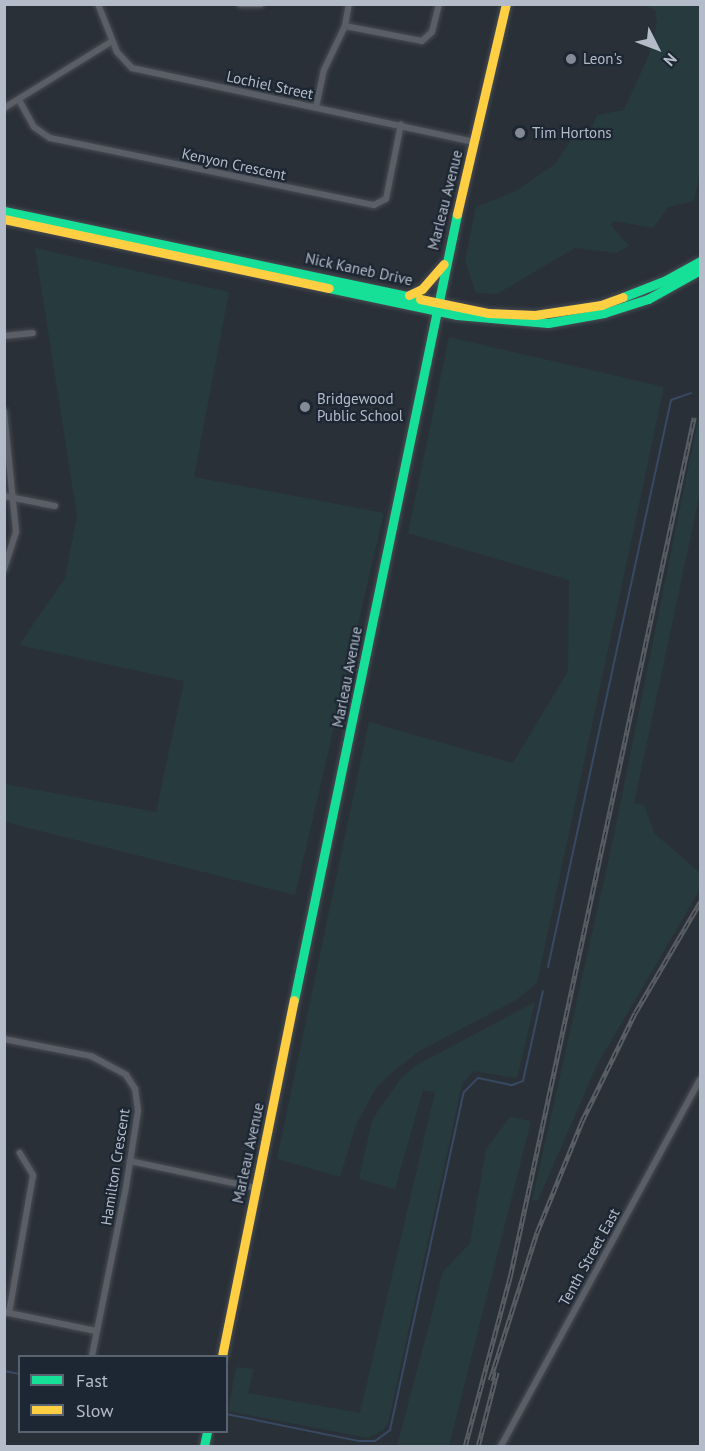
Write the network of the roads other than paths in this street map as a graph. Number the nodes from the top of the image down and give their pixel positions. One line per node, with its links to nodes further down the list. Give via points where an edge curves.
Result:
1 (98, 4): 8 (street, Lochiel Street)
2 (240, 4): 3 (street)
3 (261, 4)
4 (350, 4): 7 (street)
5 (439, 4): 7 (street, via 432,32 422,41)
6 (506, 4): 13 (main road, Marleau Avenue)
7 (345, 26): 10 (street, via 324,70)
8 (111, 42): 9 (street); 10 (street, Lochiel Street, via 121,60 132,68)
9 (19, 100): 11 (street); 12 (street, Kenyon Crescent, via 34,127 50,138 374,205 386,199)
10 (316, 107): 12 (street, Lochiel Street)
11 (4, 108)
12 (401, 124): 13 (street, Lochiel Street)
13 (474, 142): 17 (main road, Marleau Avenue)
14 (4, 211): 19 (main road, Nick Kaneb Drive)
15 (4, 219): 20 (main road, Nick Kaneb Drive)
16 (700, 261): 20 (main road, Nick Kaneb Drive, via 634,294 569,311 488,313)
17 (445, 262): 19 (main road, via 422,289); 20 (main road, Marleau Avenue)
18 (700, 270): 20 (main road, Nick Kaneb Drive, via 648,298 582,319 514,323)
19 (409, 295): 20 (main road, Nick Kaneb Drive)
20 (436, 305): 32 (main road, Marleau Avenue)
21 (33, 333): 22 (street)
22 (4, 336)
23 (4, 411): 25 (street)
24 (4, 496): 25 (street)
25 (16, 499): 26 (street); 27 (street, via 16,532)
26 (55, 506)
27 (4, 570)
28 (4, 1039): 31 (street, Hamilton Crescent, via 92,1056 126,1075 135,1089 138,1111)
29 (700, 1079): 37 (street, Tenth Street East)
30 (20, 1153): 33 (street, via 33,1175)
31 (130, 1161): 32 (street); 34 (street, Hamilton Crescent)
32 (256, 1188): 36 (main road, Marleau Avenue)
33 (7, 1312): 34 (street)
34 (96, 1331): 35 (street, Hamilton Crescent)
35 (92, 1355)
36 (222, 1355)
37 (501, 1446)

